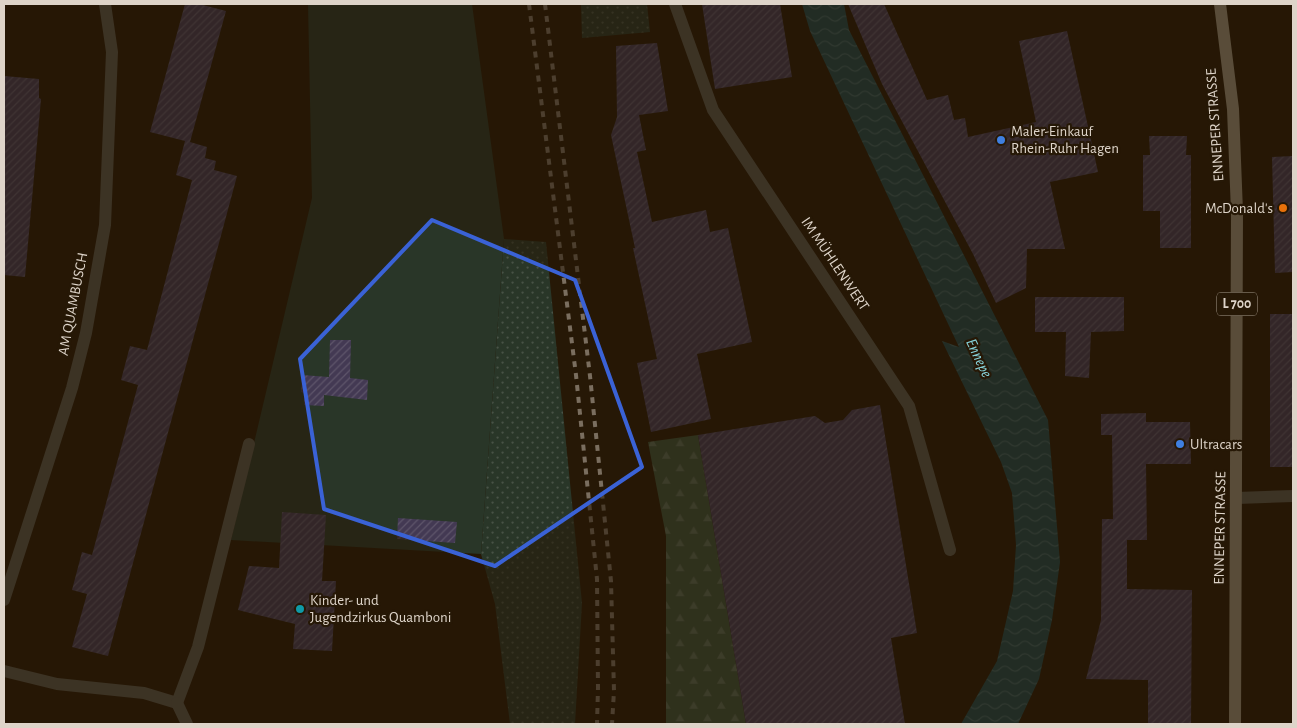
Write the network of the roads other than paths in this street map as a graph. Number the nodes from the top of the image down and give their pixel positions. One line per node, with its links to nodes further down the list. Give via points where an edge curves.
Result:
1 (106, 4): 8 (street, AM QUAMBUSCH, via 112,52 104,234 86,333 72,388)
2 (675, 4): 7 (street, IM MÜHLENWERT, via 713,110 909,406)
3 (1220, 4): 6 (main road, ENNEPER STRASSE / L 700, via 1233,109 1237,212)
4 (249, 444): 10 (street, via 198,647)
5 (1293, 496): 6 (street)
6 (1237, 498): 12 (main road, ENNEPER STRASSE / L 700)
7 (950, 550)
8 (4, 600)
9 (4, 672): 10 (street, via 57,684 144,693)
10 (176, 704): 11 (street)
11 (187, 724)
12 (1235, 724)

